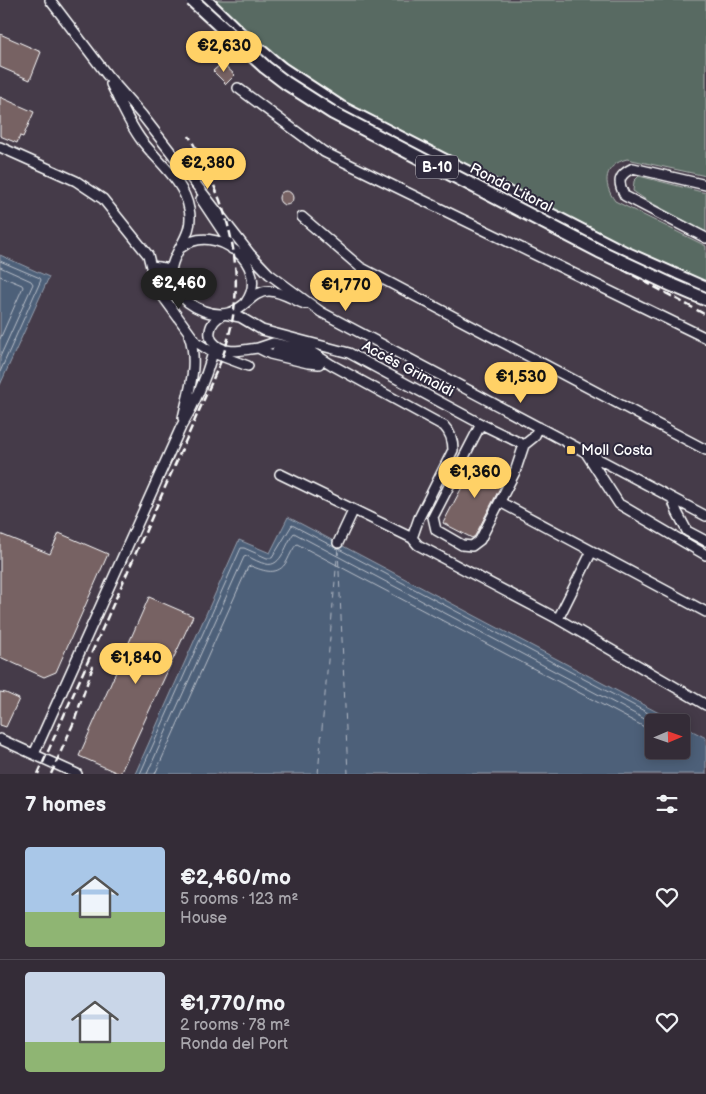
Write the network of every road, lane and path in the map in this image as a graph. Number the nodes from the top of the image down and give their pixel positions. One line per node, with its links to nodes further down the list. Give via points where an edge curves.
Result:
1 (50, 0): 4 (street)
2 (192, 0): 18 (highway, Ronda Litoral / B-10, bridge, via 265,67 333,113 635,269)
3 (205, 0): 17 (highway, Ronda Litoral / B-10, via 282,69 340,107 625,253)
4 (107, 75): 6 (street); 12 (street, via 133,128 185,195 190,225)
5 (238, 88): 23 (street, via 324,152)
6 (164, 143): 11 (street); 16 (street, via 250,254)
7 (0, 147): 14 (street, via 76,181 102,199 140,244)
8 (706, 185): 10 (street, via 633,168 620,178 620,188 625,196)
9 (302, 217): 30 (street, via 360,267)
10 (706, 238)
11 (232, 249): 12 (street, via 203,238 190,241); 13 (street)
12 (178, 250): 15 (street)
13 (246, 260): 16 (street, via 264,276); 19 (street, via 252,270 253,284)
14 (152, 266): 15 (street); 22 (street, via 160,293)
15 (171, 269): 21 (street, via 173,282 185,299 204,311)
16 (287, 287): 20 (street)
17 (706, 289)
18 (706, 299)
19 (241, 308): 20 (street, via 259,294 270,291); 21 (street)
20 (314, 308): 28 (street)
21 (224, 314): 26 (street, Accés Grimaldi, via 240,317 262,330 349,353); 37 (street, via 211,326 212,342 218,346 229,351 258,348 273,342 310,351 444,426 453,441 452,450)
22 (188, 330): 24 (street, via 196,342); 27 (street, via 193,374)
23 (706, 338)
24 (213, 354): 25 (street); 27 (street)
25 (248, 366)
26 (480, 424): 29 (street, Accés Grimaldi); 34 (street, via 435,511 436,530 462,546 472,546 480,540)
27 (181, 427): 49 (street)
28 (539, 427): 29 (street, via 534,437); 31 (street)
29 (524, 445): 34 (street)
30 (706, 450)
31 (586, 452): 33 (street); 39 (street, via 618,504)
32 (280, 474): 35 (street)
33 (672, 498): 36 (street); 38 (street, via 687,531)
34 (500, 502): 42 (street)
35 (353, 511): 37 (street); 40 (street)
36 (706, 516)
37 (412, 538): 46 (street, via 425,550)
38 (706, 541)
39 (681, 542): 41 (street); 43 (street); 44 (street)
40 (338, 543)
41 (706, 549)
42 (592, 551): 45 (street); 46 (street)
43 (706, 556)
44 (706, 562)
45 (706, 612)
46 (558, 619): 47 (street)
47 (706, 705)
48 (0, 739): 49 (street)
49 (34, 754): 50 (street)
50 (76, 774)

